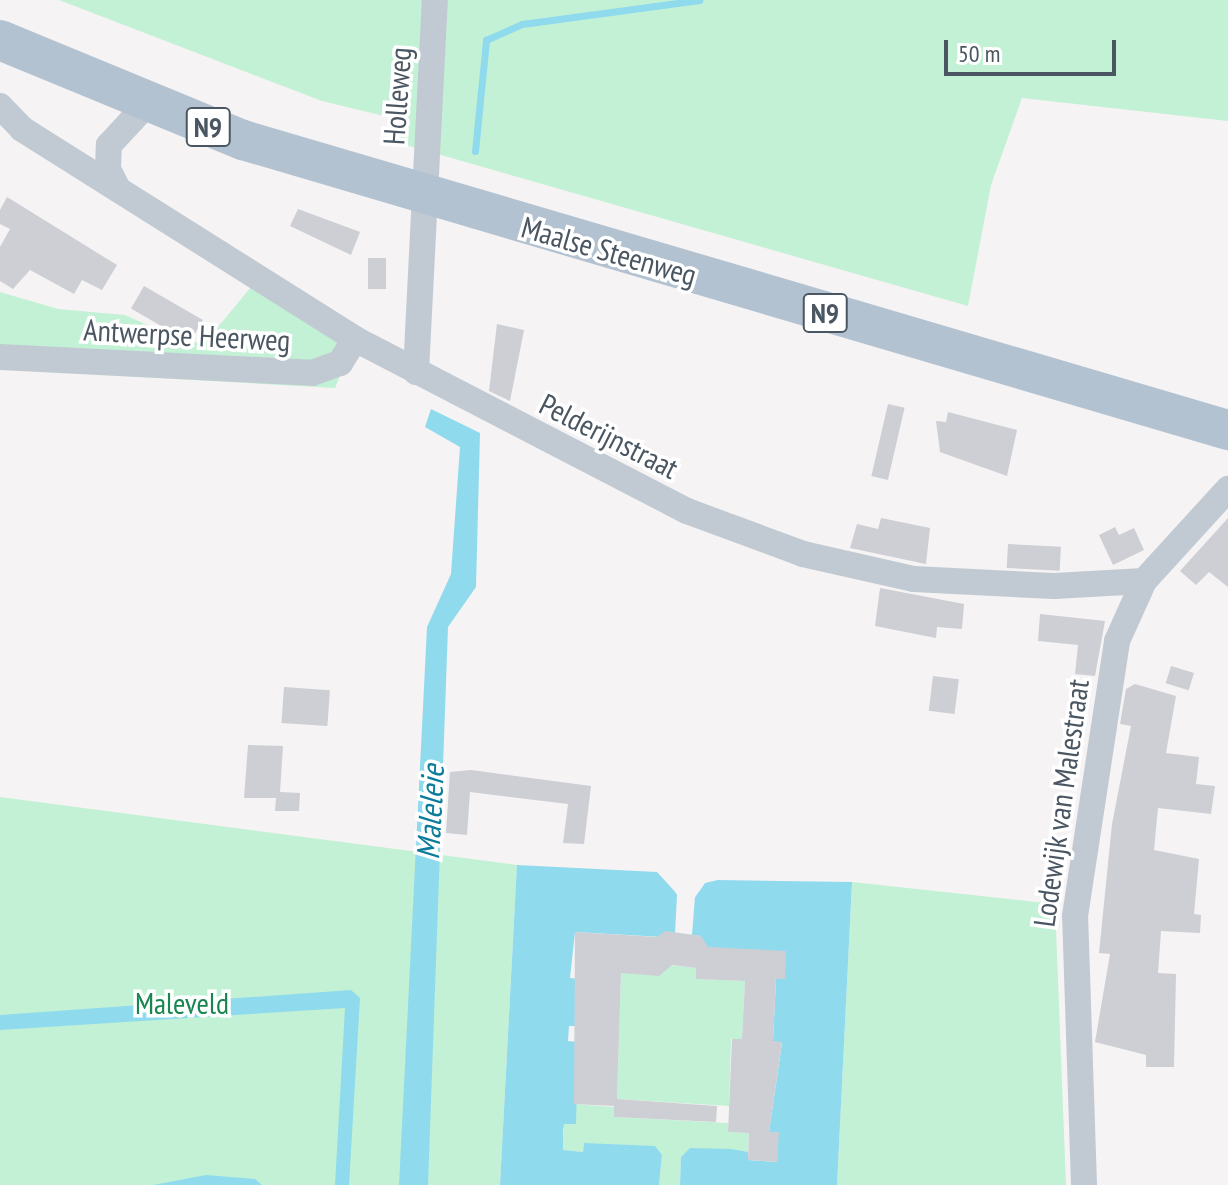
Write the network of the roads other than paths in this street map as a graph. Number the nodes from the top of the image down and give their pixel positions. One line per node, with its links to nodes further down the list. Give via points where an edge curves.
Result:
1 (435, 0): 6 (street, Holleweg)
2 (0, 40): 3 (main road, Maalse Steenweg / N9)
3 (146, 105): 5 (street, via 109,145 108,169); 6 (main road, Maalse Steenweg / N9)
4 (0, 106): 5 (street, Pelderijnstraat, via 22,129)
5 (118, 189): 7 (street, Pelderijnstraat)
6 (422, 197): 9 (street, Holleweg); 10 (main road, Maalse Steenweg / N9)
7 (355, 339): 8 (street, Antwerpse Heerweg, via 340,363 312,373); 9 (street, Pelderijnstraat)
8 (0, 357)
9 (416, 372): 12 (street, Pelderijnstraat, via 687,511 803,554 914,579 1054,586)
10 (1228, 430)
11 (1228, 489): 12 (street)
12 (1144, 581): 13 (street, Lodewijk van Malestraat, via 1117,641 1077,892)
13 (1084, 1185)

